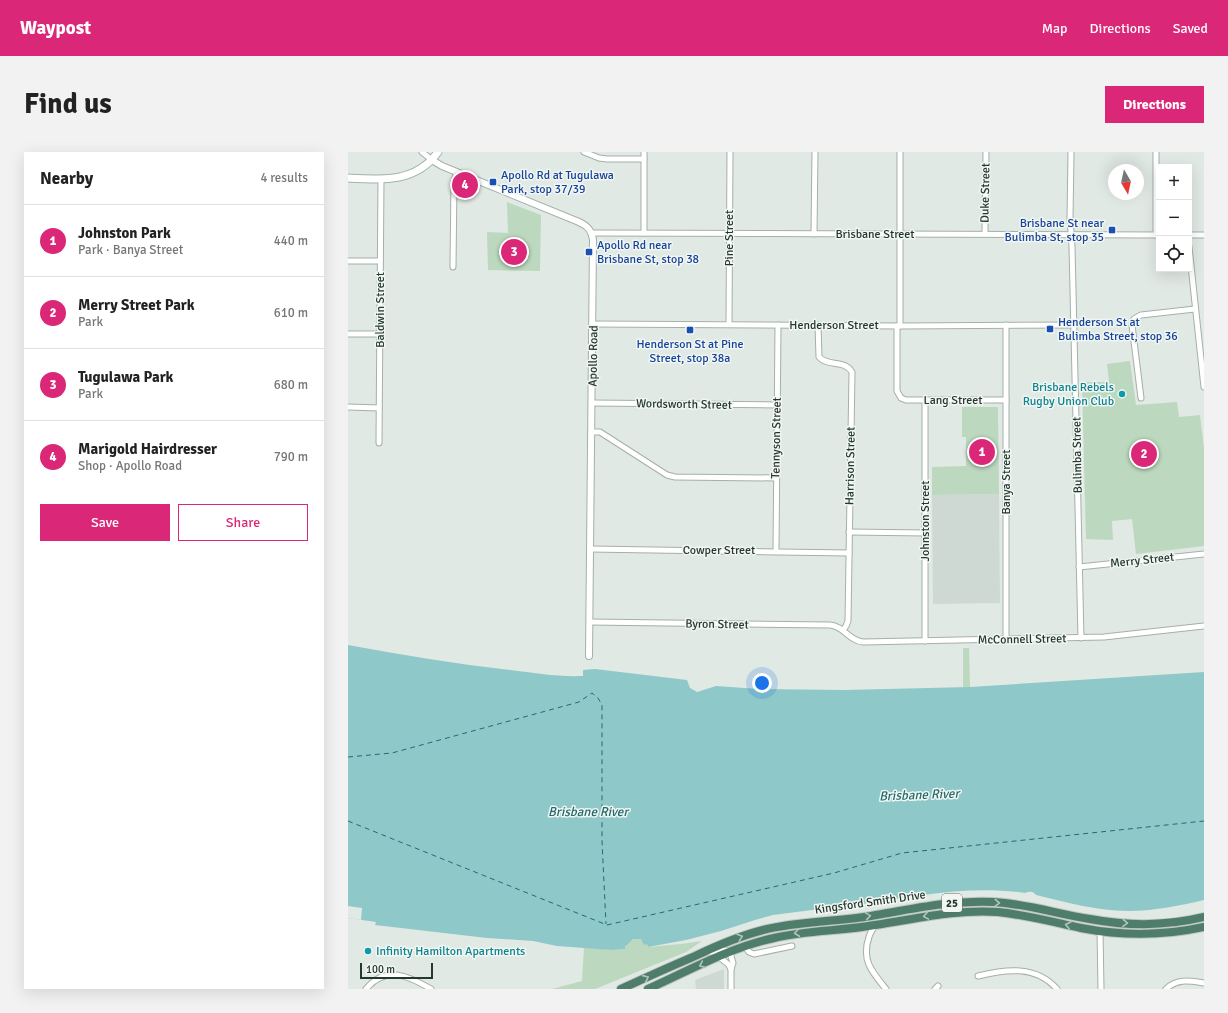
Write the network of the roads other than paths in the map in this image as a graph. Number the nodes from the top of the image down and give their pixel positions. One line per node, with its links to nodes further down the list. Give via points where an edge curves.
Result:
1 (422, 152): 12 (street)
2 (438, 152): 12 (main road)
3 (584, 152): 11 (street, via 607,159)
4 (644, 152): 11 (street)
5 (730, 152): 19 (street, Pine Street)
6 (815, 152): 21 (street)
7 (900, 152): 22 (street)
8 (986, 152): 20 (street, Duke Street)
9 (1071, 152): 23 (street, Bulimba Street)
10 (1156, 152): 16 (street)
11 (644, 159): 17 (street)
12 (432, 160): 13 (street); 15 (main road, via 412,174)
13 (457, 172): 18 (street, via 579,222); 29 (street, via 454,181)
14 (348, 178): 15 (main road)
15 (381, 178): 28 (street, Baldwin Street)
16 (1157, 200)
17 (644, 232): 18 (street, Brisbane Street); 19 (street, Brisbane Street)
18 (592, 233): 32 (street, Apollo Road)
19 (729, 233): 21 (street, Brisbane Street); 33 (street, Pine Street)
20 (985, 233): 22 (street, Brisbane Street); 23 (street, Brisbane Street)
21 (814, 234): 22 (street, Brisbane Street)
22 (900, 234): 38 (street)
23 (1071, 234): 24 (street, Brisbane Street); 37 (street, Bulimba Street)
24 (1156, 235)
25 (1192, 235): 26 (street)
26 (1204, 235)
27 (348, 261): 28 (street)
28 (380, 261): 40 (street, Baldwin Street)
29 (453, 267)
30 (1191, 272): 31 (street)
31 (1195, 309): 41 (street); 42 (street, via 1134,318 1132,325)
32 (593, 324): 33 (street, Henderson Street); 45 (street, Apollo Road)
33 (729, 324): 34 (street, Henderson Street)
34 (778, 325): 35 (street, Henderson Street); 46 (street, Tennyson Street)
35 (818, 325): 38 (street, Henderson Street); 52 (street, Harrison Street, via 819,357 824,361 846,365 852,372)
36 (1006, 325): 37 (street, Henderson Street); 38 (street, Henderson Street); 44 (street, Banya Street)
37 (1074, 325): 58 (street, Bulimba Street)
38 (899, 326): 43 (street, Lang Street, via 897,391 901,398 906,400)
39 (348, 334): 40 (street)
40 (380, 334): 48 (street, Baldwin Street)
41 (1204, 387)
42 (1141, 398)
43 (925, 400): 44 (street, Lang Street); 53 (street, Johnston Street)
44 (1006, 400): 63 (street, Banya Street)
45 (592, 403): 46 (street, Wordsworth Street); 49 (street, Apollo Road)
46 (777, 405): 51 (street, Tennyson Street)
47 (348, 407): 48 (street)
48 (379, 408): 50 (street, Baldwin Street)
49 (592, 432): 51 (street, via 600,432 667,475 675,477); 54 (street, Apollo Road)
50 (379, 443)
51 (776, 478): 55 (street, Tennyson Street)
52 (849, 532): 53 (street); 56 (street, Harrison Street)
53 (926, 533): 64 (street, Johnston Street)
54 (590, 549): 55 (street, Cowper Street); 59 (street, Apollo Road)
55 (776, 551): 56 (street, Cowper Street)
56 (849, 552): 61 (street, Harrison Street, via 848,621)
57 (1204, 554): 58 (street, Merry Street)
58 (1079, 567): 62 (street, Bulimba Street)
59 (590, 622): 61 (street, Byron Street, via 830,625); 65 (street, Apollo Road)
60 (1204, 626): 62 (street, McConnell Street)
61 (843, 630): 64 (street, McConnell Street, via 859,642)
62 (1081, 638): 63 (street, McConnell Street)
63 (1006, 639): 64 (street, McConnell Street)
64 (925, 641)
65 (589, 656)
66 (1204, 917): 74 (highway, Kingsford Smith Drive / 25, one-way to 66, via 738,937 779,926 861,918 960,902 1016,904 1124,923 1162,923)
67 (874, 926): 69 (highway, Kingsford Smith Drive / 25); 70 (highway, Kingsford Smith Drive / 25, one-way to 67, via 1026,916 983,912 937,915); 71 (street)
68 (1204, 927): 70 (highway, Kingsford Smith Drive / 25, via 1151,934)
69 (863, 928): 71 (street); 72 (highway, Kingsford Smith Drive / 25, one-way to 72, via 794,933)
70 (1100, 931): 87 (street)
71 (869, 937): 85 (street, via 866,956 868,964)
72 (746, 946): 73 (street, via 749,952 754,954); 75 (highway, Kingsford Smith Drive / 25)
73 (792, 946)
74 (704, 952): 75 (street, via 723,950); 82 (highway, Kingsford Smith Drive / 25, one-way to 74)
75 (730, 953): 76 (highway, Kingsford Smith Drive / 25); 77 (street, via 733,963)
76 (719, 957): 77 (street); 83 (highway, Kingsford Smith Drive / 25, one-way to 83)
77 (731, 970): 84 (street)
78 (978, 976): 86 (street, via 1002,970 1026,971 1047,980)
79 (1204, 983): 88 (street, via 1180,981)
80 (366, 989): 81 (street, via 376,980 390,975 410,977)
81 (431, 989)
82 (621, 989)
83 (648, 989)
84 (731, 989)
85 (886, 989)
86 (1057, 989)
87 (1101, 989)
88 (1166, 989)

